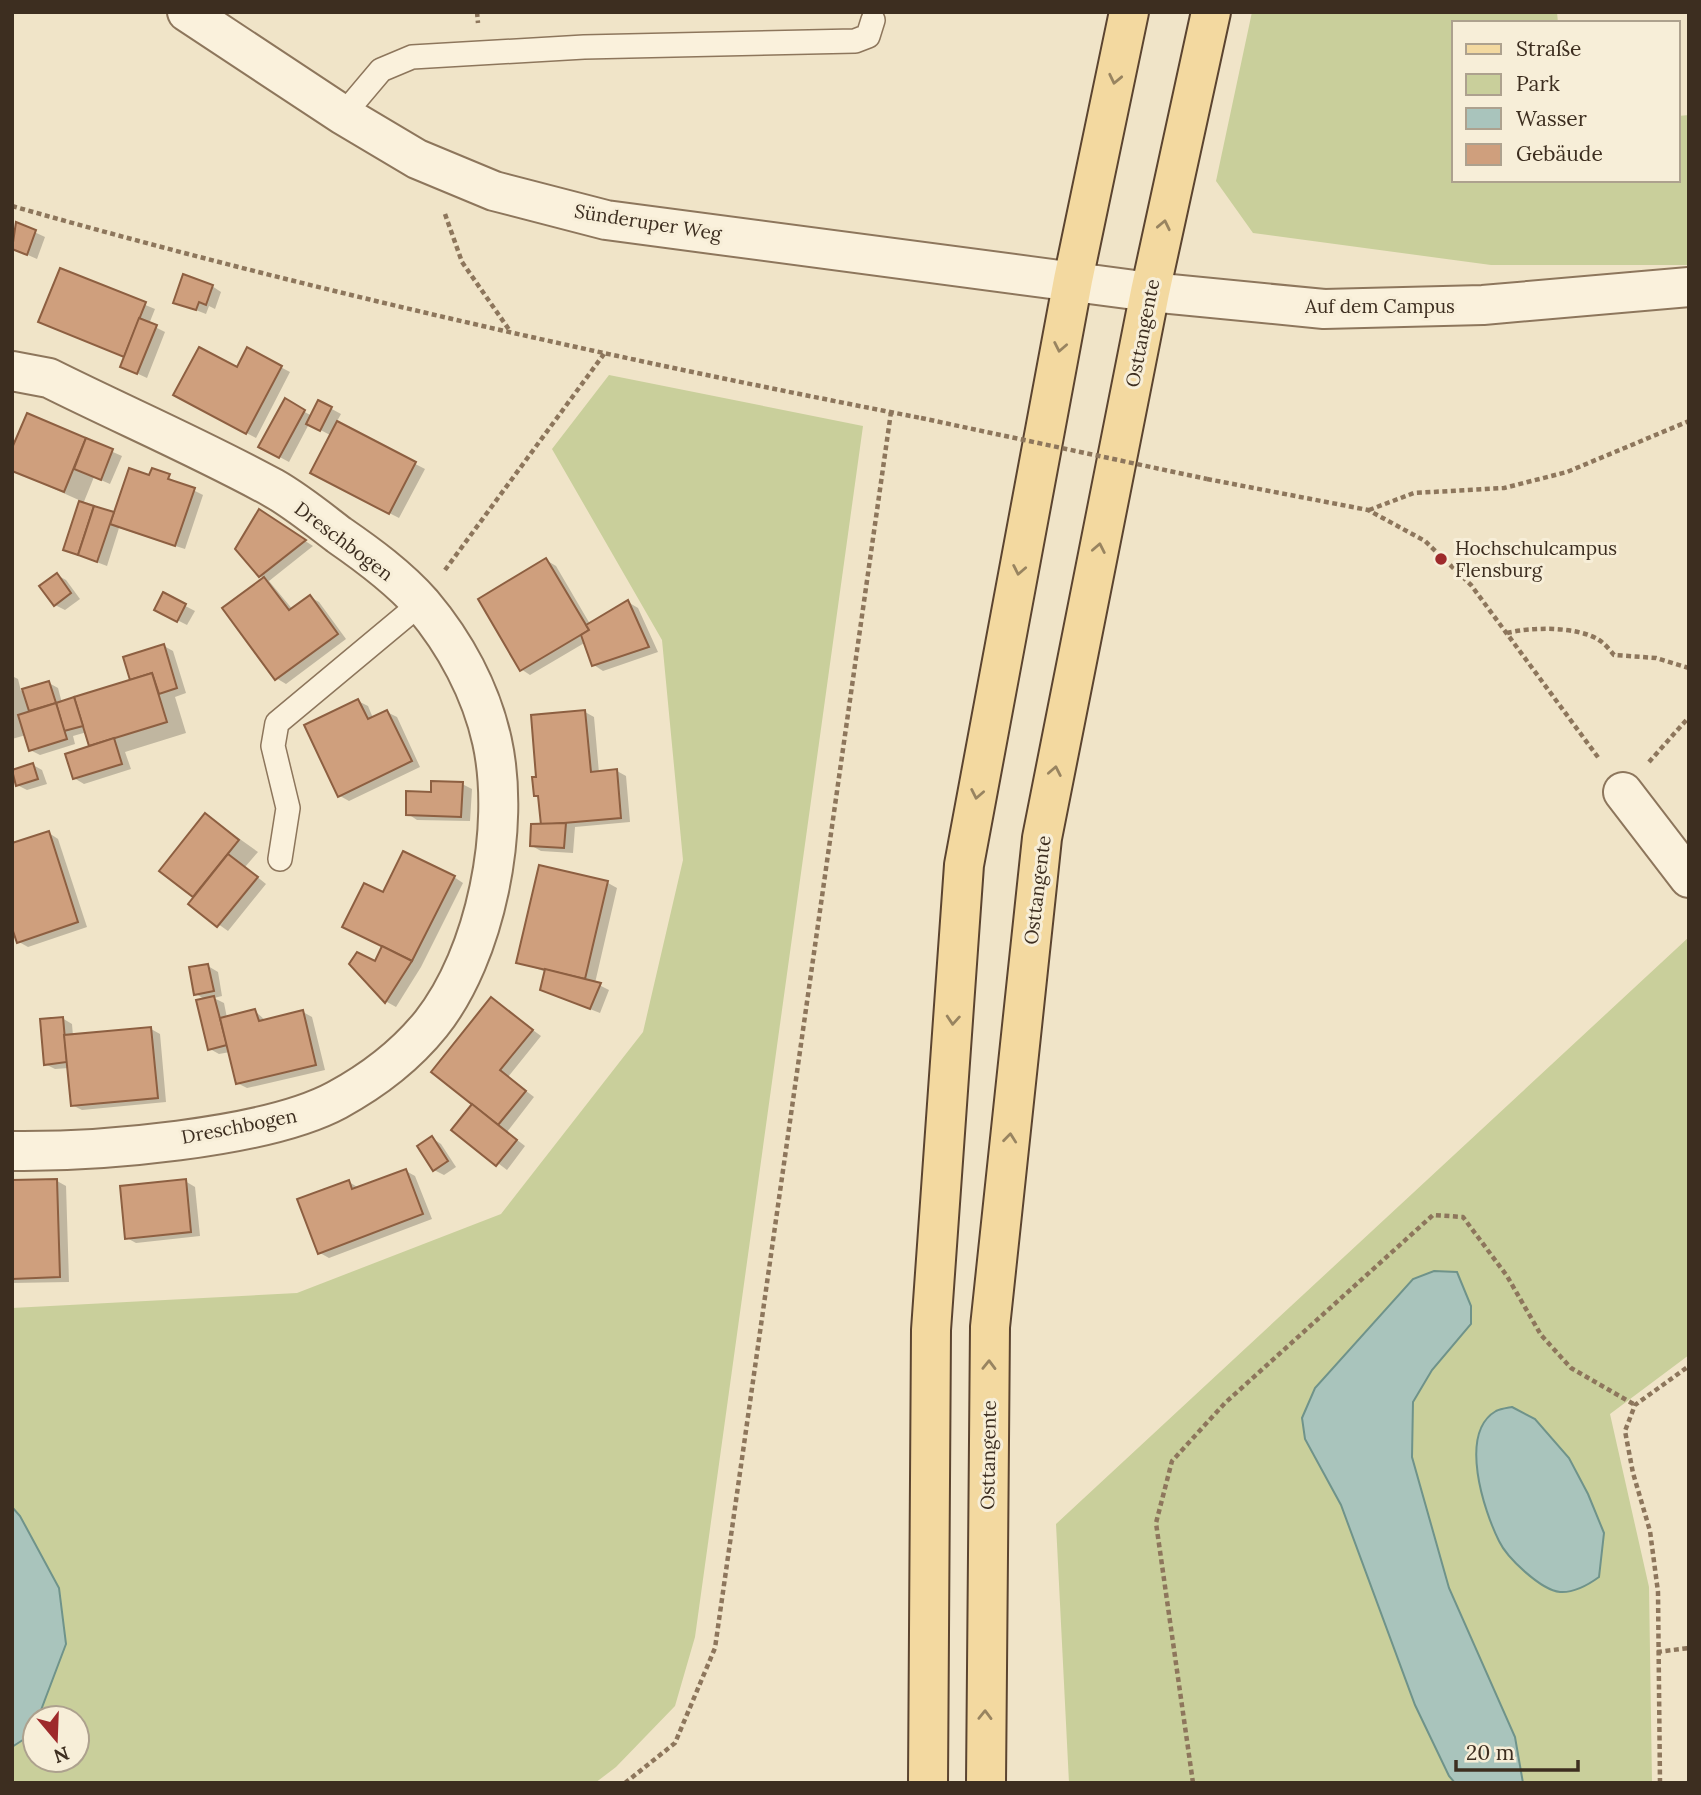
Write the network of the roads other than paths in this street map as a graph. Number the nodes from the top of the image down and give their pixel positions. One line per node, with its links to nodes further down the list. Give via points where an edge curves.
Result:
1 (187, 12): 5 (street, Sünderuper Weg)
2 (1129, 12): 6 (main road, one-way to 6)
3 (1211, 12): 8 (main road, Osttangente, one-way to 3)
4 (873, 20): 5 (lane, via 868,36 855,41 583,47 412,57 381,71)
5 (342, 115): 6 (street, Sünderuper Weg, via 417,159 494,191 606,220)
6 (1073, 280): 8 (street, Auf dem Campus); 15 (main road, one-way to 15, via 964,865 931,1330)
7 (1689, 287): 8 (street, Auf dem Campus, via 1483,305 1324,309)
8 (1150, 292): 16 (main road, Osttangente, one-way to 8, via 990,1327 1042,838)
9 (12, 371): 10 (street, Dreschbogen, via 49,378 275,490 372,558)
10 (421, 603): 12 (lane, via 277,723 273,746 288,808); 14 (street, Dreschbogen, via 474,684 492,743 498,804 490,889 472,954 432,1023 392,1064 336,1101 292,1117 213,1135 56,1152)
11 (1623, 792): 13 (street)
12 (280, 859)
13 (1689, 878)
14 (12, 1151)
15 (928, 1783)
16 (986, 1783)

